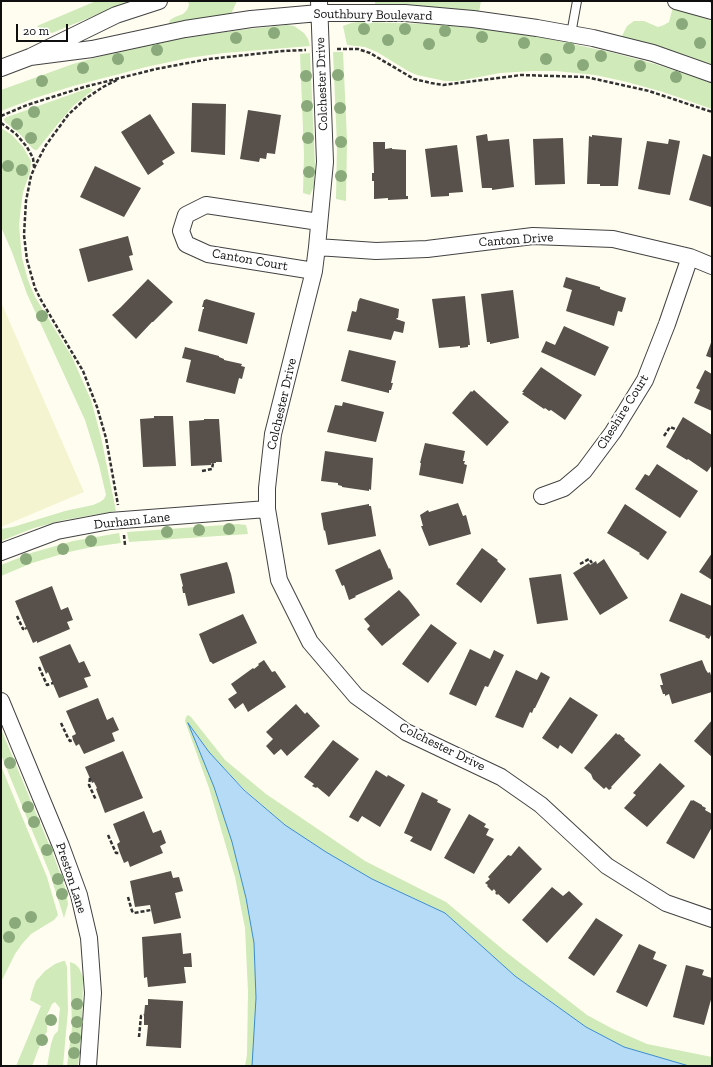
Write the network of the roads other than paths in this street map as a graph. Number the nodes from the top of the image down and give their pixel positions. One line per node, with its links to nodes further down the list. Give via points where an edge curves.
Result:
1 (159, 1): 7 (street, Southbury Boulevard, via 116,15)
2 (577, 1): 6 (lane)
3 (676, 1): 5 (street)
4 (319, 7): 6 (street, Southbury Boulevard, via 473,19); 7 (street, Southbury Boulevard, via 185,29 92,49); 10 (street, Colchester Drive, via 325,162)
5 (712, 11)
6 (571, 34): 9 (street, Southbury Boulevard, via 653,53)
7 (30, 57): 8 (street, Southbury Boulevard)
8 (1, 68)
9 (712, 74)
10 (319, 222): 11 (street, Colchester Drive); 14 (street, Canton Court, via 206,205 186,215 181,231 186,244 208,254)
11 (317, 246): 12 (street, Canton Drive, via 376,251 427,249 533,236 613,239); 14 (street, Colchester Drive)
12 (690, 257): 13 (street, Canton Drive); 15 (street, Cheshire Court, via 645,380 613,432 584,471 564,488)
13 (712, 266)
14 (314, 271): 16 (street, Colchester Drive, via 273,434)
15 (542, 496)
16 (267, 509): 17 (street, Durham Lane, via 110,521 57,531); 19 (street, Colchester Drive, via 279,580 310,642 356,696 406,732 501,776 541,805 607,866 666,904)
17 (1, 552)
18 (1, 701): 20 (street, Preston Lane, via 79,895 89,938 93,993)
19 (712, 919)
20 (88, 1066)

